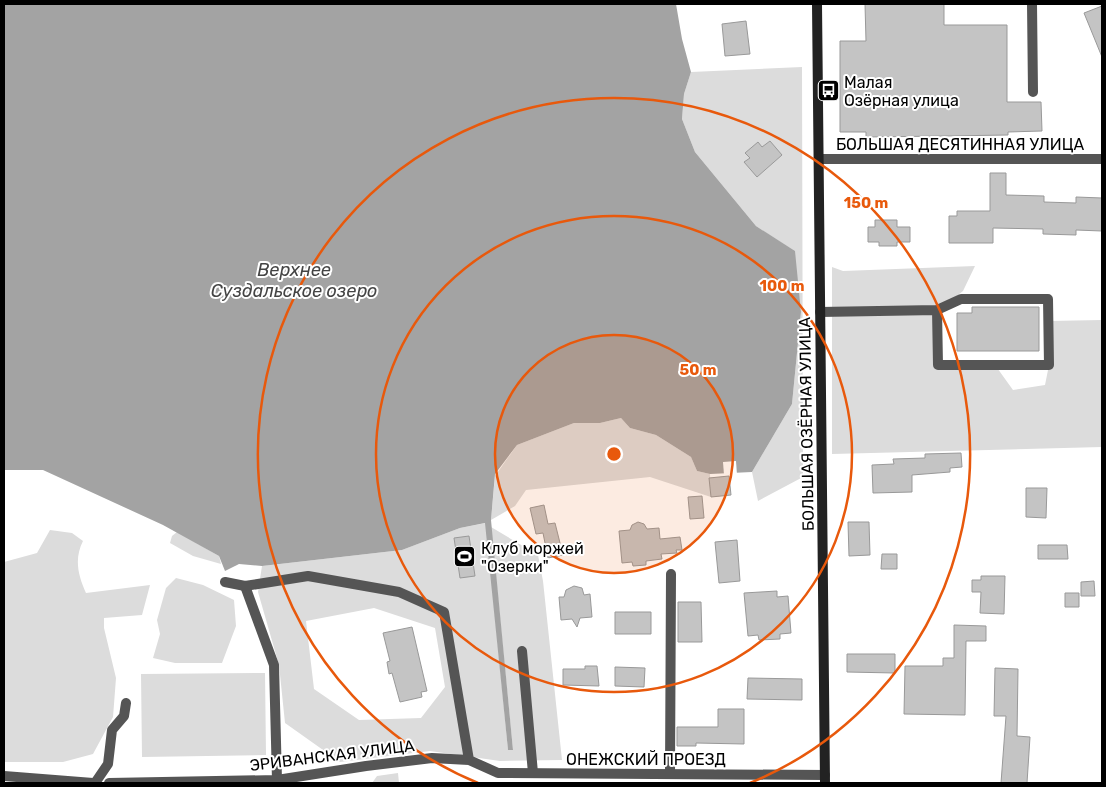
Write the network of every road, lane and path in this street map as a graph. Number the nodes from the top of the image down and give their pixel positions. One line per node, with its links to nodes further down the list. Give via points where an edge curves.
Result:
1 (817, 4): 4 (street, БОЛЬШАЯ ОЗЁРНАЯ УЛИЦА)
2 (1032, 4): 3 (street)
3 (1033, 92)
4 (818, 159): 5 (street, БОЛЬШАЯ ДЕСЯТИННАЯ УЛИЦА); 7 (street, БОЛЬШАЯ ОЗЁРНАЯ УЛИЦА)
5 (1102, 159)
6 (937, 310): 6 (street, via 961,299 1048,299 1049,365 938,365); 7 (street)
7 (820, 312): 17 (street, БОЛЬШАЯ ОЗЁРНАЯ УЛИЦА)
8 (671, 574): 15 (street)
9 (226, 582): 10 (street)
10 (245, 586): 13 (street, via 308,576 399,592 444,612); 18 (street, via 274,665)
11 (522, 651): 14 (street)
12 (126, 703): 19 (street, via 124,716 112,730 108,764)
13 (469, 760): 14 (street, ОНЕЖСКИЙ ПРОЕЗД, via 498,773); 18 (street, ЭРИВАНСКАЯ УЛИЦА, via 432,758)
14 (533, 773): 15 (street, ОНЕЖСКИЙ ПРОЕЗД)
15 (670, 774): 17 (street, ОНЕЖСКИЙ ПРОЕЗД)
16 (4, 776): 19 (street)
17 (825, 779)
18 (277, 780): 20 (street, ЭРИВАНСКАЯ УЛИЦА)
19 (94, 783)
20 (109, 783)

